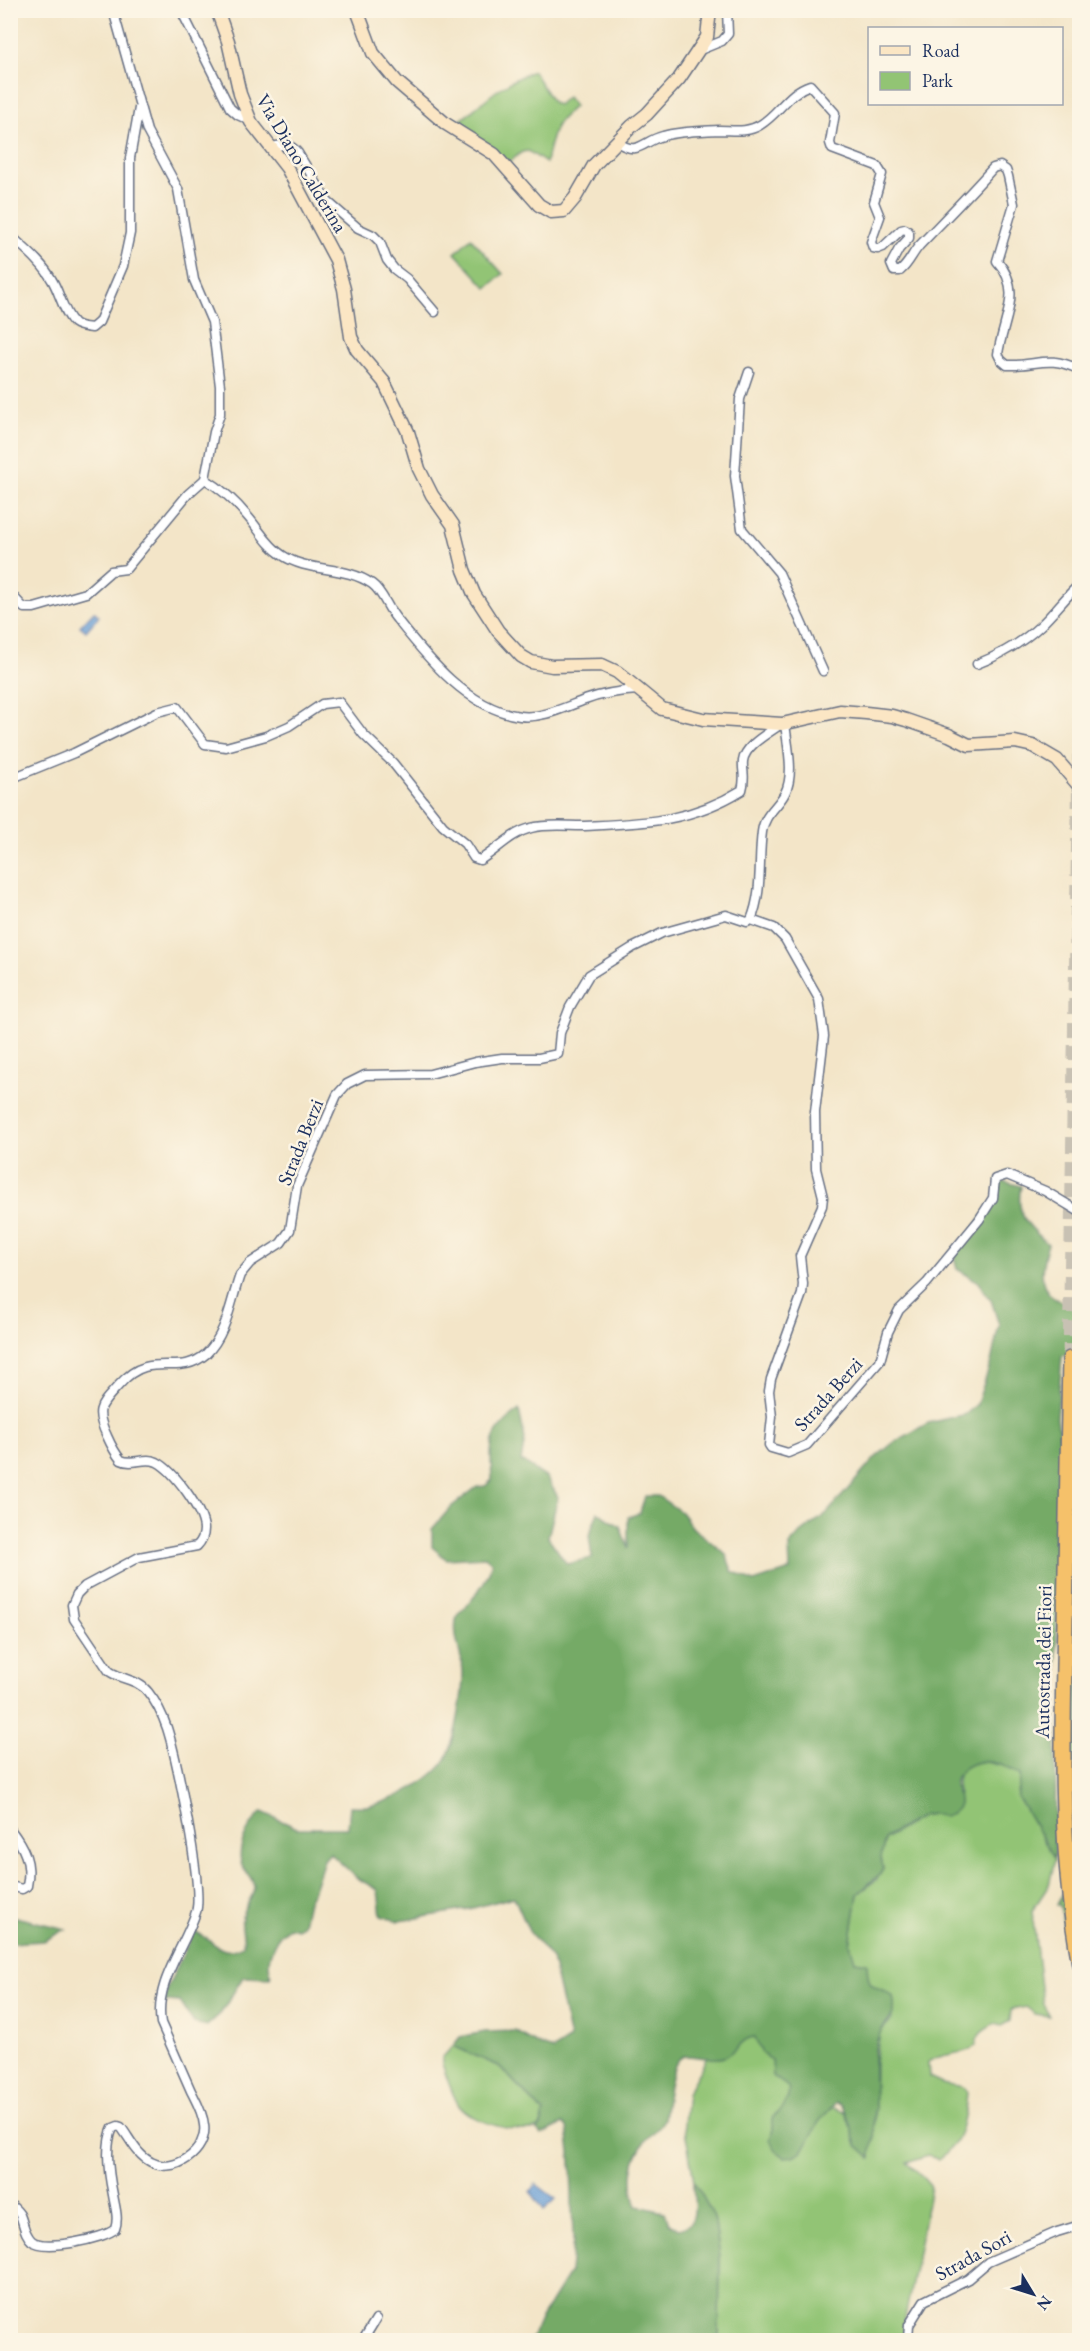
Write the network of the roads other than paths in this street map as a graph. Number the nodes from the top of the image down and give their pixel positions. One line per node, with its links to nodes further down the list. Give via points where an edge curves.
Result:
1 (13, 10): 8 (street)
2 (113, 10): 10 (street)
3 (181, 10): 11 (street, via 230,108)
4 (217, 10): 11 (main road, Via Diano Calderina)
5 (357, 10): 12 (main road, via 373,53 397,82 446,124 494,154 539,205 551,212 564,211 594,165)
6 (710, 10): 9 (main road, via 706,37)
7 (727, 10): 9 (street, via 728,34 722,41)
8 (10, 16)
9 (699, 50): 12 (main road, via 679,79)
10 (140, 105): 14 (street, via 130,158 130,233 123,266 99,322 92,328 74,323 39,262); 18 (street, via 147,131 178,189 194,280 212,322 220,414)
11 (251, 122): 13 (main road, Via Diano Calderina)
12 (616, 142): 16 (street, via 626,148 640,148 663,135 740,132 758,127 784,101 810,85 835,112 832,149 877,166 882,174 874,202 880,217 873,248 883,247 901,230 909,232 891,264 894,271 906,267 917,249 993,168 1000,166 1006,170 1014,204 997,261 1007,272 1012,292 998,354 1007,364 1052,360)
13 (272, 147): 15 (street, via 292,146 328,202 358,228 374,235 387,260); 23 (main road, Via Diano Calderina, via 336,260 351,337 384,382 404,423 419,469 453,525 464,570 485,613 521,656 531,662 552,666 602,665)
14 (12, 238)
15 (435, 312)
16 (1080, 370)
17 (749, 372): 22 (street, via 740,399 735,476 741,529 779,573)
18 (205, 479): 20 (street, via 126,569 111,571 86,593 34,608 24,608); 23 (street, via 223,490 268,543 291,561 356,574 374,585 423,651 468,696 489,707 521,717 557,712 615,691)
19 (1080, 584): 21 (street, via 1040,626 1006,651)
20 (10, 593)
21 (977, 664)
22 (823, 671)
23 (638, 690): 24 (main road, Via Diano Calderina, via 662,709 677,714 726,722)
24 (783, 723): 25 (street, via 746,753 742,762 742,790 711,808 649,822 530,828 480,860 429,811 339,702 321,704 289,726 226,747 206,744 177,707 157,712); 26 (main road, Via Diano Calderina, via 840,711 866,713 906,720 969,746 1015,742 1033,746 1057,760); 27 (street, via 789,784 764,820 759,891)
25 (10, 779)
26 (1080, 787)
27 (751, 920): 28 (street, Strada Berzi, via 774,927 784,939 819,999 824,1036 816,1112 816,1169 822,1206 800,1256 802,1294 771,1379 771,1448 788,1453 807,1445 880,1361 899,1310 979,1220 993,1198 994,1179 1007,1175); 33 (street, Strada Berzi, via 726,915 662,933 589,975 570,1007 560,1033 558,1054 538,1059 475,1062 430,1074 365,1076 342,1089 297,1186 290,1230 281,1243 244,1268 223,1328 212,1347 187,1364 136,1370 102,1406 100,1420 121,1460 153,1461 163,1467 183,1488 200,1515 204,1530 201,1541 193,1547 139,1557 85,1586 73,1600 72,1611 109,1671 137,1682 148,1692 171,1740 199,1901 161,1991 158,2010 202,2115 204,2134 190,2156 165,2166 145,2159 121,2127 113,2128 110,2163 117,2220 115,2229 106,2235 54,2246 37,2244 28,2236 20,2213)
28 (1080, 1212)
29 (1070, 1359): 32 (highway, Autostrada dei Fiori, via 1063,1803)
30 (10, 1829): 31 (street, via 28,1858 25,1888)
31 (10, 1886)
32 (1080, 1964)
33 (10, 2204)
34 (1080, 2225): 37 (street, Strada Sori, via 988,2262 968,2279 924,2301 909,2325)
35 (376, 2319): 36 (street)
36 (363, 2340)
37 (908, 2340)

